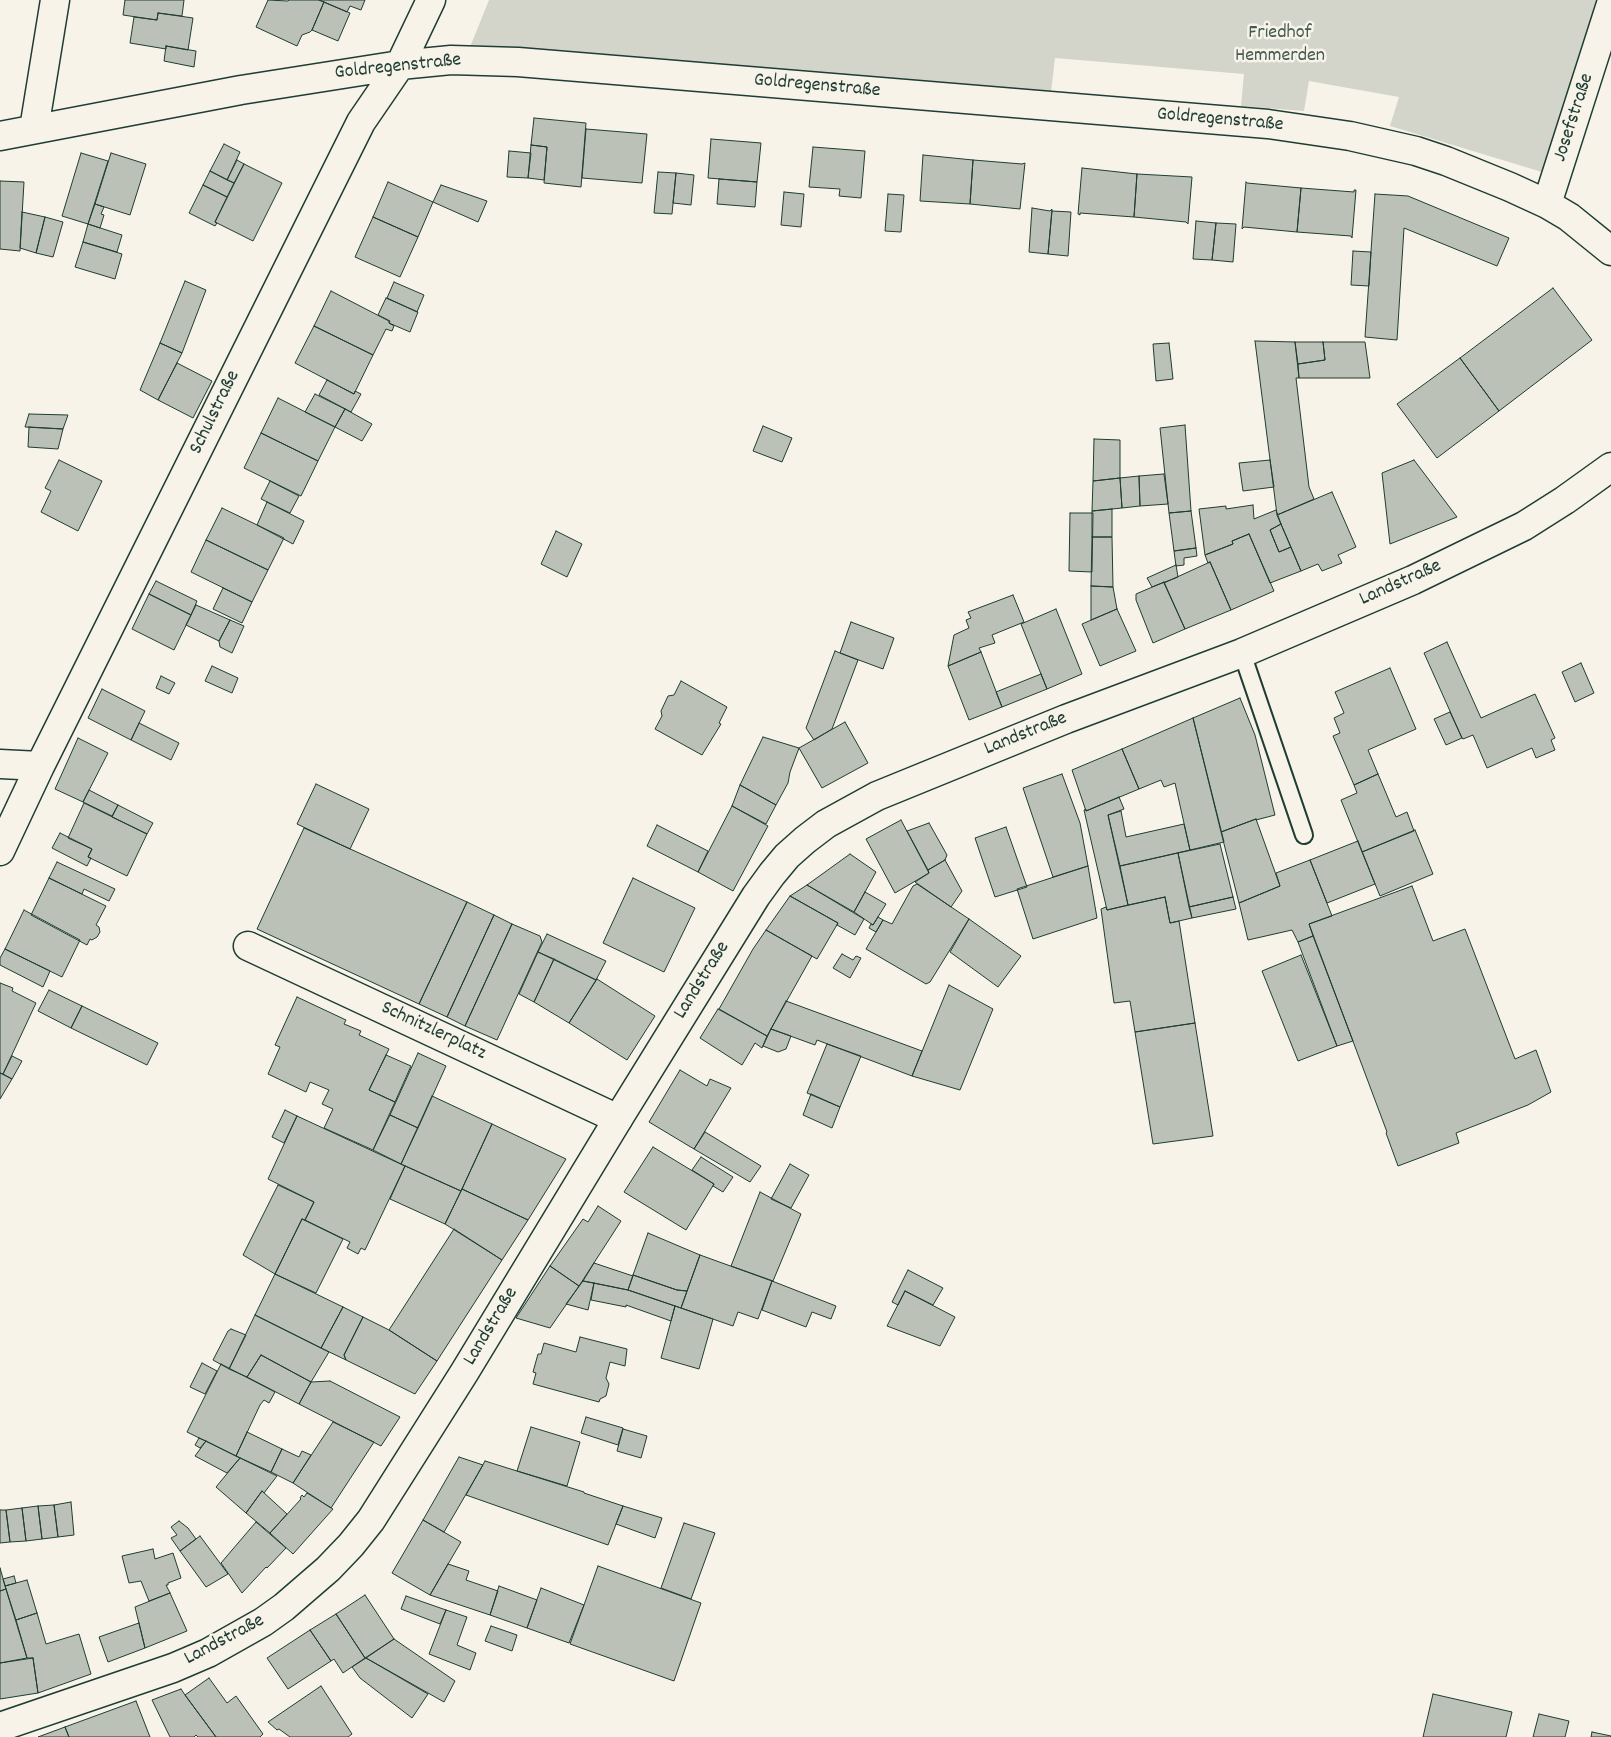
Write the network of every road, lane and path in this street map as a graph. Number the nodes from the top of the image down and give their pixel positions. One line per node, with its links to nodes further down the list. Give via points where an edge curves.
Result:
1 (55, 0): 5 (street)
2 (431, 0): 4 (street, Schulstraße)
3 (1611, 4): 7 (street, Josefstraße)
4 (400, 65): 5 (street, Goldregenstraße, via 241,90); 7 (street, Goldregenstraße, via 451,60 518,62 1268,124 1350,136 1416,151 1476,172); 12 (street, Schulstraße, via 361,122)
5 (34, 129): 6 (street, Goldregenstraße)
6 (0, 136)
7 (1547, 204): 8 (street, Goldregenstraße, via 1569,217)
8 (1611, 251)
9 (1611, 467): 10 (street, Landstraße, via 1524,526 1489,544)
10 (1242, 653): 13 (lane); 16 (street, Landstraße, via 1066,719 878,796 826,824 787,856 761,889)
11 (0, 764): 12 (street)
12 (40, 766): 14 (street, Schulstraße)
13 (1304, 835)
14 (0, 851)
15 (248, 946): 16 (street, Schnitzlerplatz)
16 (618, 1118): 17 (street, Landstraße, via 376,1512 328,1569 263,1622 208,1653)
17 (0, 1727)

